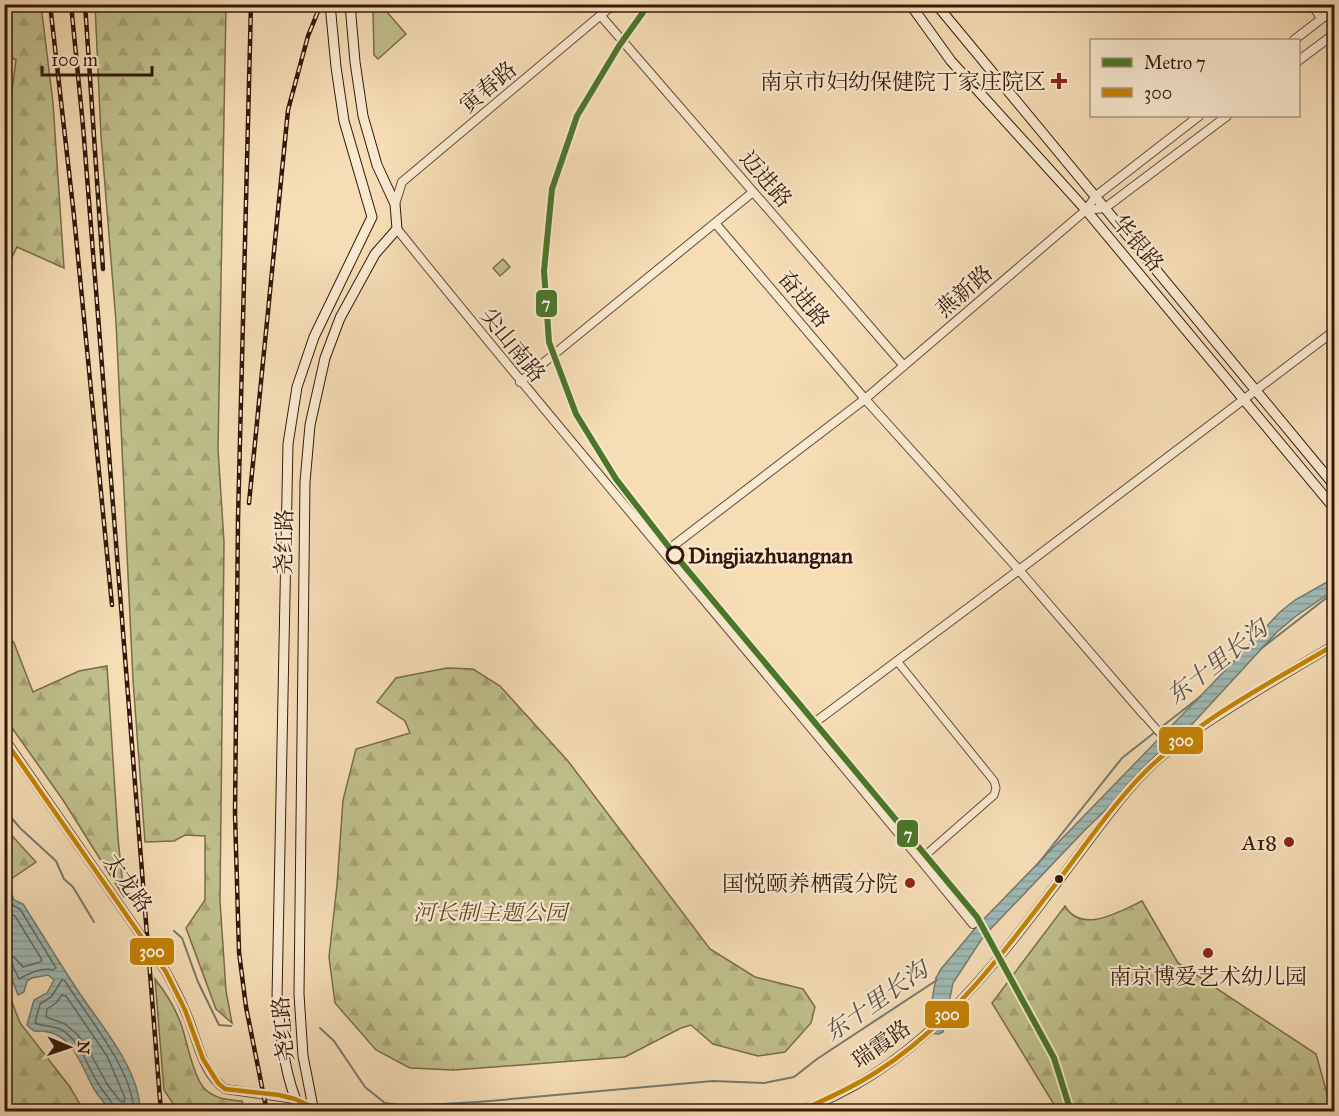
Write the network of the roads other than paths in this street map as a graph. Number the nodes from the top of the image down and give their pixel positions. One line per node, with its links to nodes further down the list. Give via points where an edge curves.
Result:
1 (330, 4): 40 (main road, 尧红路, via 344,121 372,217 314,337 297,387 288,444 277,998 283,1053)
2 (350, 4): 17 (main road, via 363,116 377,165)
3 (614, 4): 8 (street, 寅春路)
4 (910, 4): 19 (main road, 华银路, via 951,61)
5 (936, 4): 16 (main road, 华银路)
6 (1311, 4): 9 (street)
7 (1335, 9): 9 (street)
8 (601, 16): 15 (street, 迈进路); 17 (street, 寅春路, via 402,182)
9 (1321, 20): 11 (street)
10 (1335, 34): 12 (street)
11 (1295, 39)
12 (1300, 60)
13 (1198, 117): 16 (street, 燕新路)
14 (1226, 117): 18 (street)
15 (753, 192): 20 (street); 23 (street, 迈进路)
16 (1096, 196): 18 (main road, 华银路); 19 (street, 燕新路)
17 (395, 204): 21 (main road)
18 (1106, 207): 19 (street); 25 (main road, 华银路)
19 (1086, 210): 23 (street, 燕新路); 27 (main road, 华银路)
20 (715, 223): 24 (street); 26 (street, 奋进路)
21 (397, 229): 24 (street, 尖山南路); 42 (main road, 尧红路, via 375,254 340,318 325,358 310,425 304,482 299,994 303,1056)
22 (1335, 331): 25 (street)
23 (904, 366): 26 (street, 燕新路)
24 (520, 382): 30 (street, 尖山南路)
25 (1256, 392): 27 (street); 28 (main road, 华银路)
26 (865, 399): 30 (street, 燕新路); 31 (street, 奋进路)
27 (1245, 400): 29 (main road, 华银路); 31 (street)
28 (1335, 485)
29 (1335, 508)
30 (665, 552): 35 (street, 尖山南路)
31 (1019, 570): 33 (street); 34 (street, 奋进路)
32 (1335, 645): 37 (street, 瑞霞路, via 1224,711)
33 (897, 661): 35 (street); 38 (street, via 996,788 994,795)
34 (1144, 716): 37 (street)
35 (810, 726): 38 (street, 尖山南路)
36 (4, 738): 40 (street, 太龙路, via 166,972 217,1083 225,1089)
37 (1173, 748): 41 (street, 瑞霞路, via 1138,780 1001,956 958,1004 920,1040)
38 (921, 860): 39 (street, 尖山南路)
39 (973, 924)
40 (295, 1099): 42 (main road, 太龙路); 43 (main road)
41 (821, 1108): 45 (street, 瑞霞路)
42 (313, 1109): 44 (street)
43 (301, 1112)
44 (324, 1112)
45 (796, 1112)

